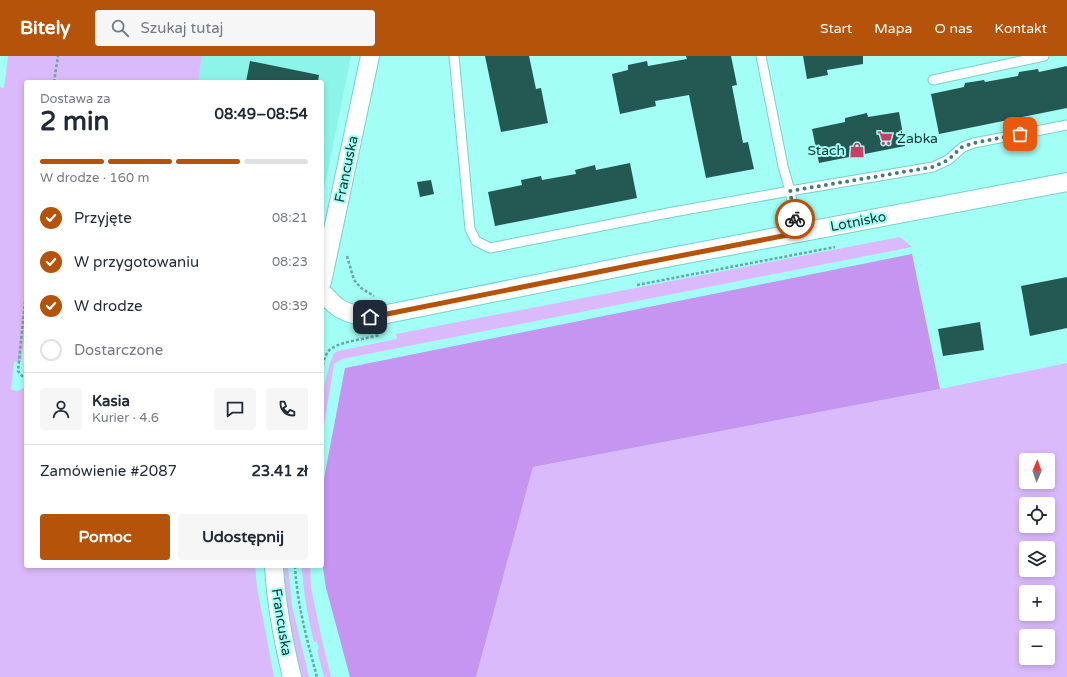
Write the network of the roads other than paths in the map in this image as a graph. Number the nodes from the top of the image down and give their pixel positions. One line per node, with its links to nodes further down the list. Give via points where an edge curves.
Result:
1 (370, 56): 10 (street, Francuska)
2 (454, 56): 8 (lane, via 470,229 476,241 490,248)
3 (761, 56): 8 (lane)
4 (1044, 56): 5 (lane)
5 (933, 80)
6 (1067, 125): 8 (lane, via 974,143 962,147 948,160 933,167)
7 (1067, 182): 9 (street, Lotnisko)
8 (790, 191): 9 (lane)
9 (798, 233): 11 (street, Lotnisko, via 370,317 339,308)
10 (324, 286)
11 (324, 292)
12 (274, 568): 13 (street, Francuska, via 279,616)
13 (292, 677)

